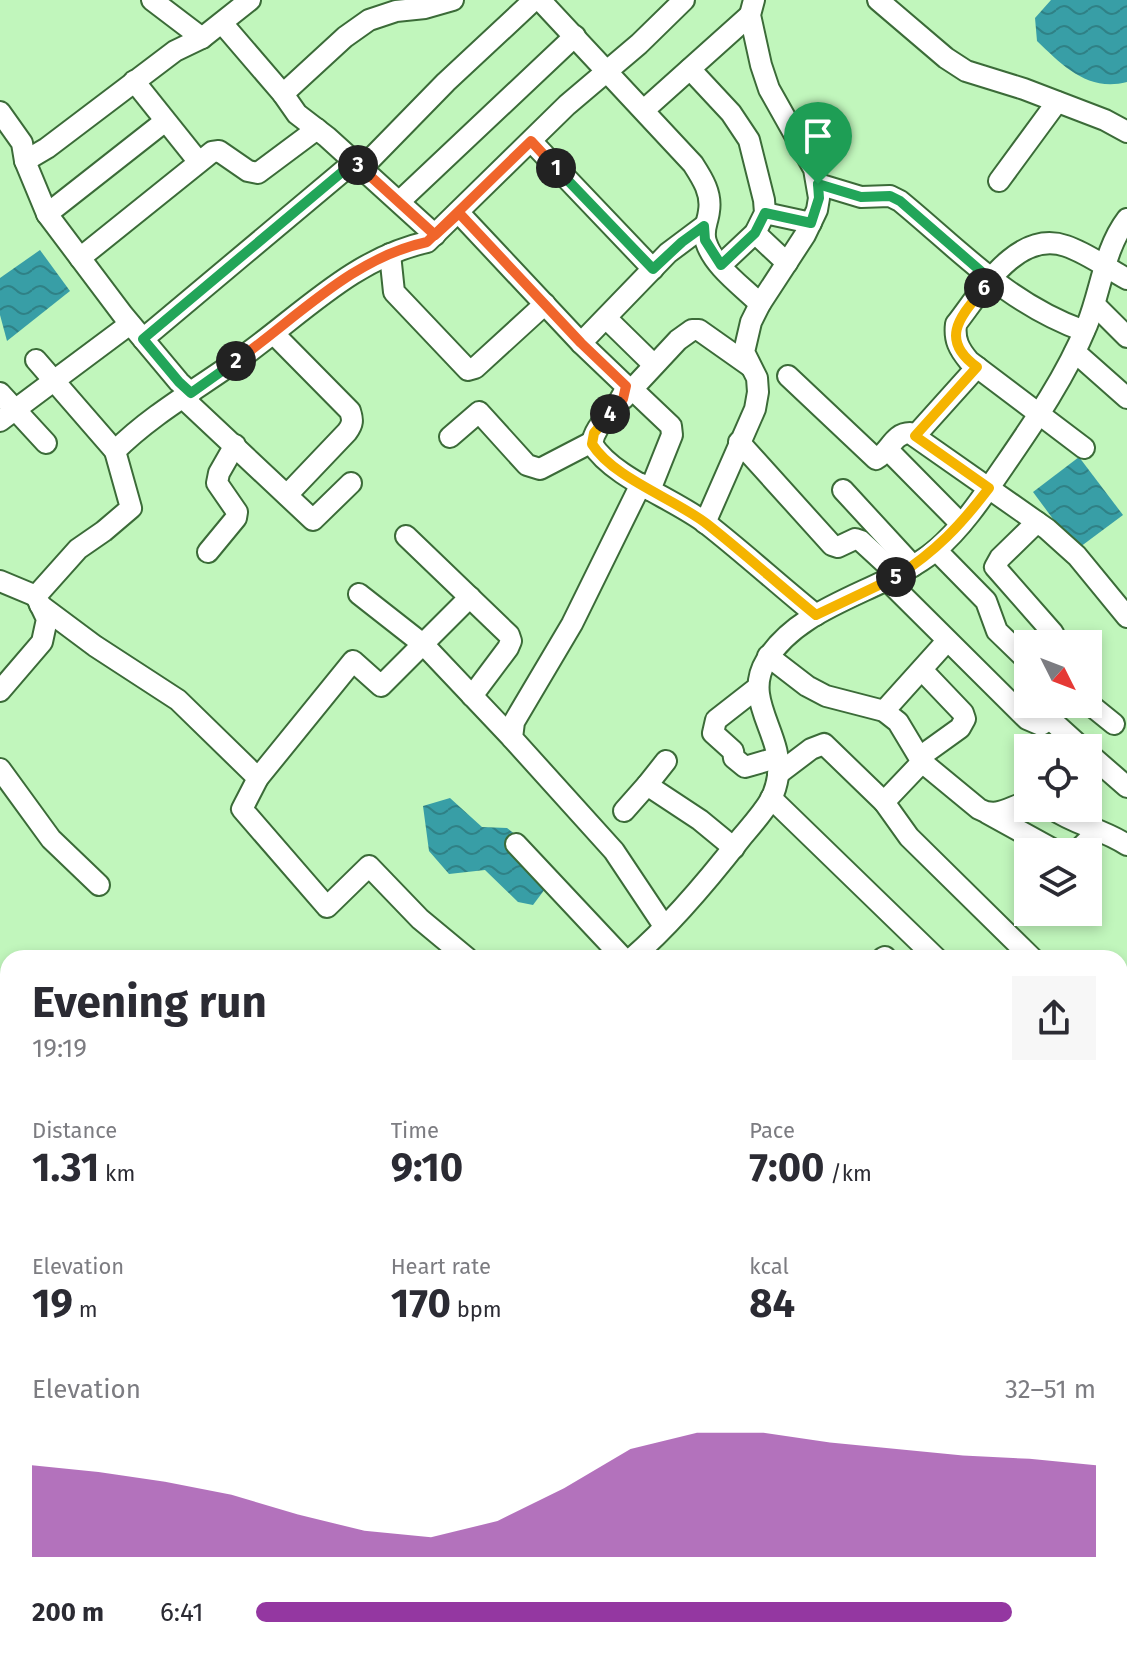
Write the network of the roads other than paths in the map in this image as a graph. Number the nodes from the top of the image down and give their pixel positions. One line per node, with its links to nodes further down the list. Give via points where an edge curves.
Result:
1 (152, 0): 11 (street)
2 (250, 0): 9 (street)
3 (453, 0): 15 (street, via 369,20)
4 (534, 0): 25 (street)
5 (540, 0): 10 (street)
6 (684, 0): 13 (street)
7 (878, 0): 16 (street, via 966,71)
8 (752, 7): 12 (street); 27 (street, via 769,89)
9 (222, 23): 11 (street); 15 (street)
10 (575, 36): 13 (street); 28 (street)
11 (202, 38): 14 (street)
12 (690, 69): 17 (street); 30 (street, via 749,140)
13 (608, 71): 17 (street); 22 (street)
14 (134, 81): 19 (street); 23 (street)
15 (283, 94): 20 (street)
16 (1057, 102): 21 (street); 26 (street)
17 (644, 110): 34 (street, via 702,178 710,206)
18 (0, 112): 23 (street, via 22,143)
19 (164, 122): 24 (street); 31 (street)
20 (317, 129): 24 (street, via 258,173 219,151); 25 (street)
21 (1127, 132)
22 (531, 141): 29 (street); 42 (street)
23 (25, 161): 31 (street)
24 (198, 161): 38 (street)
25 (358, 165): 28 (street); 49 (street)
26 (999, 181)
27 (818, 184): 33 (street); 44 (street, via 861,197 900,201)
28 (400, 201): 36 (street)
29 (459, 213): 36 (street); 45 (street)
30 (765, 213): 33 (street); 35 (street)
31 (47, 214): 38 (street)
32 (1127, 219): 41 (street)
33 (811, 223): 39 (street)
34 (704, 226): 40 (street, via 705,240); 42 (street)
35 (755, 233): 39 (street); 40 (street)
36 (435, 235): 37 (street)
37 (390, 254): 45 (street, via 394,292 468,370); 51 (street, via 354,271)
38 (80, 258): 49 (street)
39 (787, 263): 46 (street)
40 (721, 265): 46 (street)
41 (1105, 267): 43 (street); 44 (street, via 1066,246 1048,243 1022,252); 47 (street)
42 (653, 269): 48 (street)
43 (1127, 279)
44 (991, 280): 50 (street, via 1033,309); 58 (street, via 956,324 960,350)
45 (545, 304): 53 (street)
46 (760, 304): 57 (street, via 744,352)
47 (1095, 305): 50 (street); 52 (street)
48 (606, 318): 53 (street); 56 (street)
49 (136, 331): 60 (street); 63 (street)
50 (1084, 331): 54 (street)
51 (274, 334): 63 (street); 80 (street, via 350,411 352,424)
52 (1127, 337)
53 (581, 343): 62 (street, via 626,386)
54 (1075, 352): 64 (street); 65 (street)
55 (36, 360): 60 (street)
56 (654, 365): 57 (street, via 678,340 699,330); 62 (street)
57 (752, 367): 70 (street, via 758,392)
58 (977, 367): 65 (street); 67 (street)
59 (788, 376): 74 (street, via 869,454 876,459)
60 (54, 381): 66 (street); 75 (street)
61 (0, 393): 66 (street)
62 (627, 394): 69 (street); 77 (street, via 671,426 669,446)
63 (187, 395): 72 (street); 75 (street)
64 (1127, 398)
65 (1040, 414): 73 (street); 78 (street)
66 (7, 415): 71 (street)
67 (915, 436): 74 (street, via 898,436); 78 (street)
68 (450, 437): 69 (street, via 479,412 527,465 540,469)
69 (592, 442): 77 (street, via 598,454)
70 (739, 442): 82 (street); 87 (street, via 832,545 861,541)
71 (46, 443)
72 (235, 445): 80 (street); 86 (street, via 217,483 236,518)
73 (1084, 448)
74 (888, 450): 83 (street)
75 (115, 451): 91 (street, via 131,508 78,549)
76 (351, 483): 80 (street, via 313,520)
77 (646, 487): 82 (street); 109 (street, via 514,722)
78 (989, 488): 81 (street); 83 (street)
79 (843, 490): 87 (street)
80 (287, 495)
81 (1037, 522): 93 (street, via 1077,556); 94 (street, via 995,567)
82 (705, 523): 92 (street)
83 (961, 524): 85 (street)
84 (406, 536): 90 (street)
85 (936, 550): 87 (street); 97 (street, via 986,601 997,631)
86 (208, 552)
87 (900, 574): 92 (street); 95 (street)
88 (0, 581): 91 (street)
89 (359, 594): 96 (street)
90 (470, 597): 96 (street); 102 (street, via 511,641)
91 (38, 601): 101 (street, via 47,619 42,642); 115 (street, via 178,700)
92 (816, 615): 98 (street)
93 (1127, 617)
94 (1050, 630)
95 (947, 641): 99 (street); 103 (street)
96 (424, 645): 102 (street); 115 (street, via 381,686 353,661)
97 (1014, 647)
98 (768, 656): 100 (street); 104 (street, via 826,696)
99 (922, 670): 104 (street); 110 (street, via 965,719)
100 (757, 688): 113 (street); 113 (street, via 716,720 713,733 745,767)
101 (0, 691)
102 (472, 696): 109 (street)
103 (1014, 706)
104 (884, 711): 110 (street, via 898,722)
105 (1102, 714): 108 (street)
106 (1026, 718): 107 (street, via 1041,725)
107 (1049, 718)
108 (1114, 724)
109 (512, 738): 131 (street, via 614,851)
110 (922, 759): 119 (street); 122 (street)
111 (666, 761): 116 (street)
112 (1102, 765): 117 (street)
113 (777, 766): 118 (street); 119 (street, via 824,744)
114 (0, 769): 130 (street, via 51,839)
115 (258, 778): 132 (street, via 242,809 327,907 369,866)
116 (647, 785): 121 (street); 129 (street)
117 (1127, 787)
118 (771, 798): 129 (street); 135 (street)
119 (884, 802): 136 (street, via 909,837)
120 (1014, 808): 122 (street)
121 (624, 811)
122 (987, 813): 125 (street)
123 (1073, 822): 124 (street)
124 (1098, 831): 126 (street); 128 (street)
125 (1033, 838)
126 (1091, 838)
127 (516, 844): 133 (street)
128 (1127, 845)
129 (734, 848): 131 (street)
130 (99, 885)
131 (664, 926): 134 (street)
132 (457, 950)
133 (615, 950)
134 (640, 950)
135 (928, 950)
136 (1024, 950)

